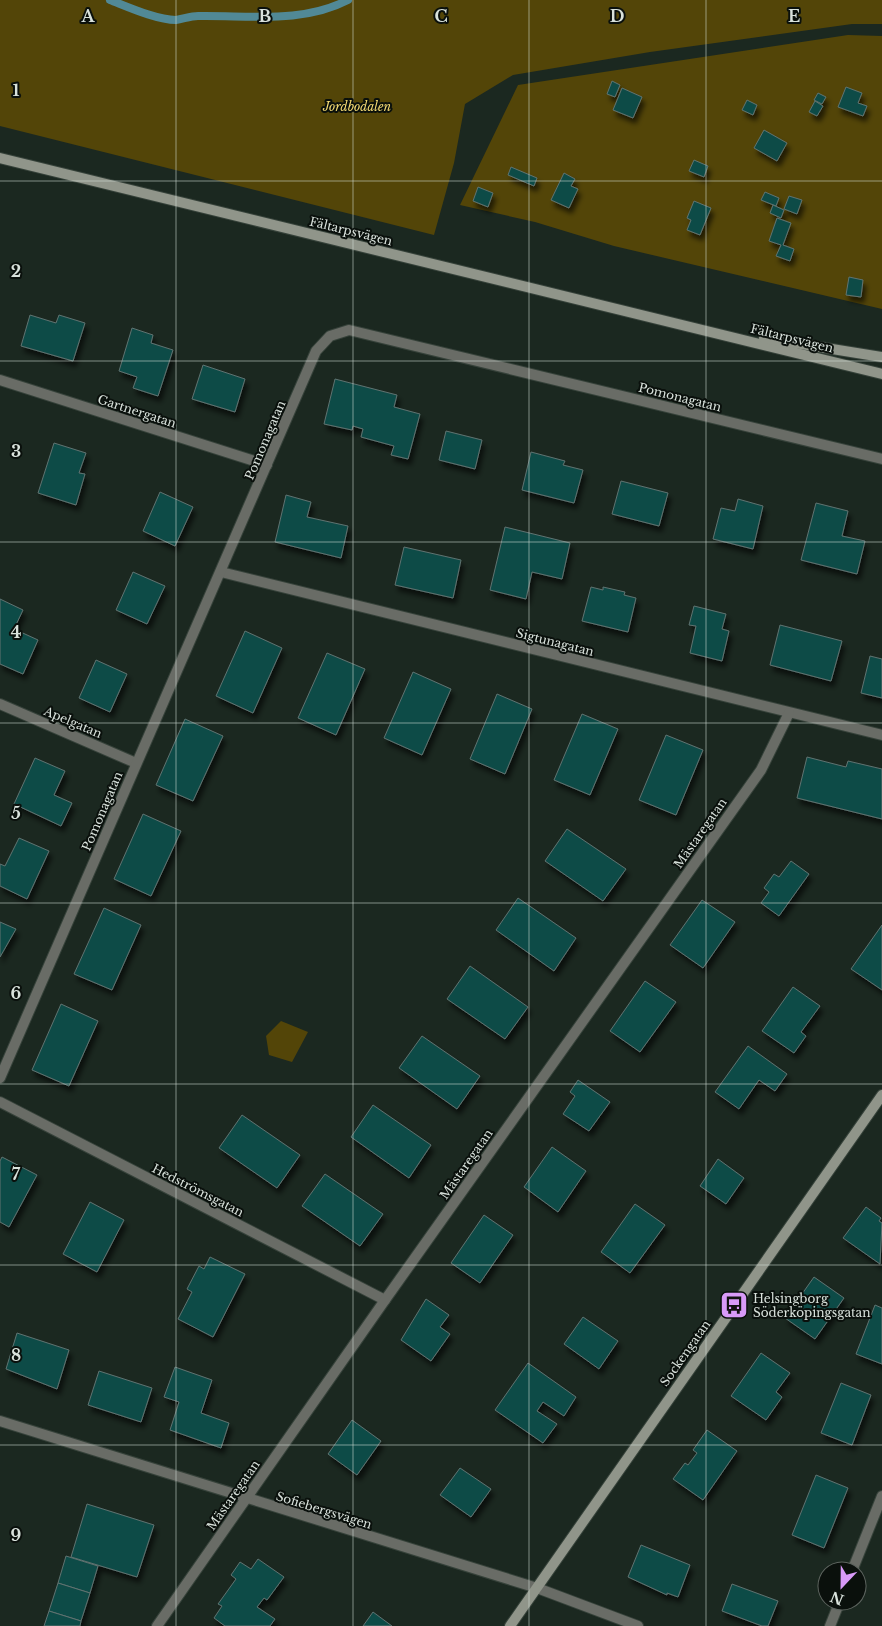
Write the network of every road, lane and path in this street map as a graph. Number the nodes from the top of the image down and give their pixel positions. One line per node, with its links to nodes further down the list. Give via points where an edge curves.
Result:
1 (0, 158): 2 (main road, Fältarpsvägen)
2 (696, 327): 3 (main road, Fältarpsvägen); 4 (main road, Fältarpsvägen)
3 (882, 357)
4 (882, 374)
5 (0, 380): 7 (street, Gartnergatan)
6 (882, 459): 7 (street, Pomonagatan, via 349,330 330,336 316,351)
7 (267, 465): 8 (street, Pomonagatan)
8 (221, 572): 10 (street, Sigtunagatan); 12 (street, Pomonagatan)
9 (0, 704): 12 (street, Apelgatan)
10 (789, 713): 11 (street, Sigtunagatan); 16 (street, Mästaregatan, via 760,770)
11 (882, 736)
12 (136, 763): 13 (street, Pomonagatan)
13 (0, 1078)
14 (882, 1095): 21 (main road, Sockengatan)
15 (0, 1102): 16 (street, Hedströmsgatan)
16 (385, 1300): 19 (street, Mästaregatan)
17 (0, 1421): 19 (street, Sofiebergsvägen)
18 (882, 1496): 20 (street)
19 (246, 1499): 21 (street, Sofiebergsvägen); 23 (street, Mästaregatan)
20 (856, 1561)
21 (536, 1588): 24 (main road, Sockengatan); 25 (street, Sofiebergsvägen)
22 (836, 1611): 26 (street)
23 (157, 1626)
24 (510, 1626)
25 (638, 1626)
26 (830, 1626)

